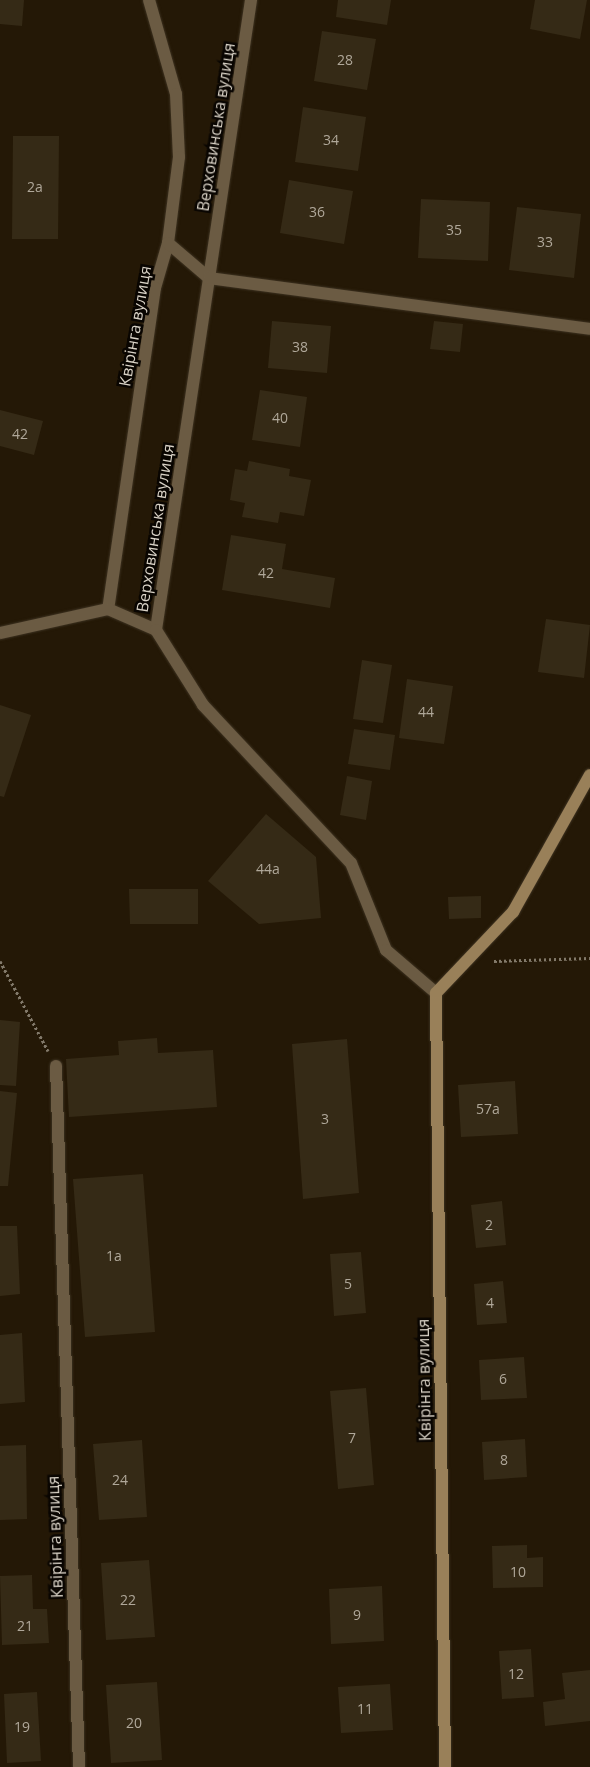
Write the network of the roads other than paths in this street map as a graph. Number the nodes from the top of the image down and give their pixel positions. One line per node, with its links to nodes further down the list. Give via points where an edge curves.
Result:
1 (149, 0): 3 (street, Квірінга вулиця, via 176,94 179,157)
2 (251, 0): 4 (street, Верховинська вулиця)
3 (168, 243): 4 (street); 6 (street, Квірінга вулиця, via 155,288)
4 (209, 278): 5 (street); 7 (street, Верховинська вулиця)
5 (590, 329)
6 (108, 609): 7 (street); 8 (street)
7 (156, 630): 10 (street, Верховинська вулиця, via 202,706 351,863 386,950)
8 (0, 633)
9 (590, 775): 10 (street, via 512,912)
10 (436, 993): 13 (street, Квірінга вулиця)
11 (56, 1066): 12 (street, Квірінга вулиця)
12 (79, 1767)
13 (445, 1767)

